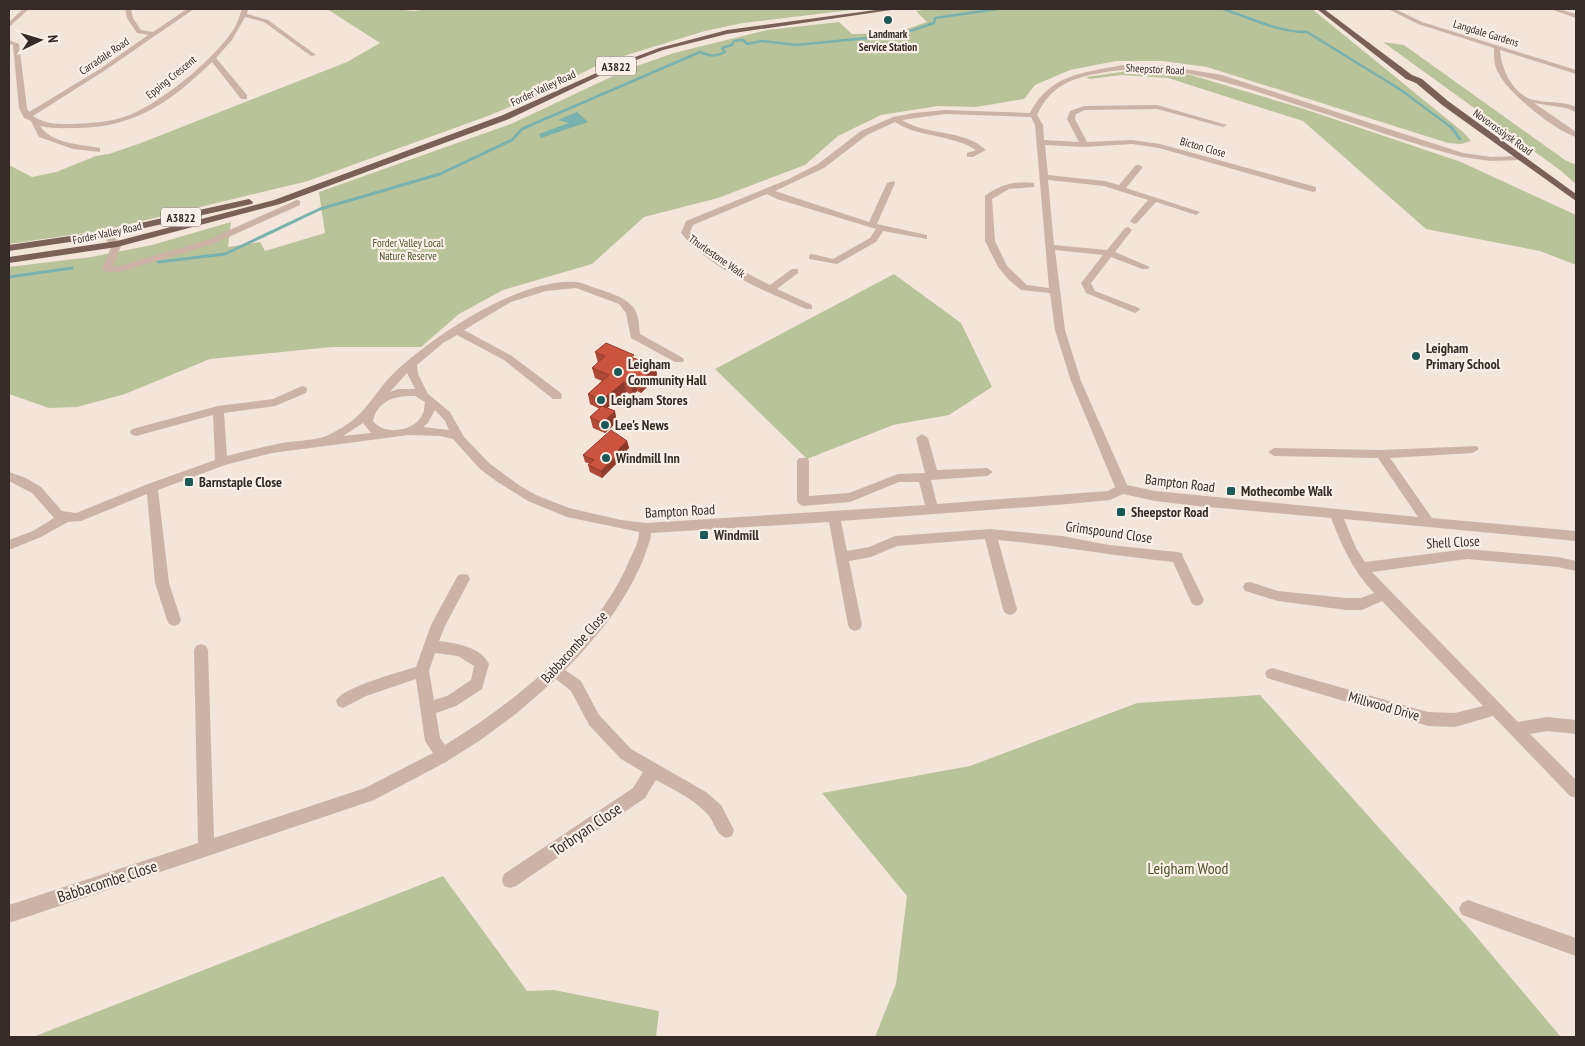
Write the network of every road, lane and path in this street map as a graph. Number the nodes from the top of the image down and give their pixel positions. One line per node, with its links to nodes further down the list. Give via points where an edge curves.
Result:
1 (26, 9): 11 (street)
2 (128, 9): 12 (street, via 139,32)
3 (191, 9): 12 (street, Carradale Road)
4 (895, 9): 38 (main road, Forder Valley Road / A3822, via 728,32 660,49 506,117)
5 (1320, 9): 20 (main road, Novorossiysk Road)
6 (1329, 9): 20 (main road, Novorossiysk Road, via 1400,60 1418,75)
7 (1391, 9): 14 (street, Langdale Gardens, via 1420,23)
8 (1553, 9): 10 (street)
9 (245, 12): 15 (street, via 266,21); 16 (street, Epping Crescent)
10 (1576, 16)
11 (9, 25)
12 (153, 34): 25 (street, Carradale Road)
13 (9, 42): 25 (street, via 16,44 23,108)
14 (1497, 47): 19 (street, Langdale Gardens); 22 (street, via 1497,61 1502,74)
15 (313, 55)
16 (213, 58): 17 (street); 18 (street, Epping Crescent)
17 (220, 66): 18 (street); 21 (street)
18 (201, 68): 29 (street, Epping Crescent, via 151,108 131,117 84,126)
19 (1576, 72)
20 (1419, 81): 36 (main road, Novorossiysk Road)
21 (244, 97)
22 (1524, 100): 23 (street); 31 (street)
23 (1576, 110)
24 (1033, 115): 26 (street, Thurlestone Walk, via 945,112); 32 (street, via 1039,125); 36 (street, Sheepstor Road, via 1047,92 1076,76 1122,67 1160,67 1210,75 1462,155)
25 (27, 116): 27 (street)
26 (896, 119): 35 (street, via 916,131 961,139 982,150); 44 (street, Thurlestone Walk, via 864,133 821,166)
27 (34, 122): 29 (street, Epping Crescent); 30 (street)
28 (1223, 125): 33 (street, Bicton Close, via 1157,107 1084,108 1073,113 1071,119)
29 (57, 126): 30 (street)
30 (42, 135): 34 (street)
31 (1576, 135)
32 (1040, 142): 33 (street, Bicton Close); 39 (street)
33 (1084, 145): 43 (street, Bicton Close, via 1132,142 1160,146)
34 (97, 150)
35 (970, 155)
36 (1520, 158): 45 (main road, Novorossiysk Road)
37 (1139, 167): 42 (street)
38 (352, 175): 52 (main road, Forder Valley Road / A3822, via 242,204); 54 (main road, Forder Valley Road / A3822, via 229,216)
39 (1044, 177): 42 (street); 55 (street)
40 (891, 184): 50 (street)
41 (1031, 185): 63 (street, via 1009,186 988,198 990,241 1003,267 1018,284 1024,288)
42 (1121, 188): 46 (street)
43 (1313, 189)
44 (768, 191): 50 (street); 62 (street, Thurlestone Walk, via 689,223 685,233 719,260)
45 (1576, 198)
46 (1154, 199): 48 (street); 49 (street)
47 (297, 203): 54 (street, via 210,242 120,270 106,269)
48 (1196, 212)
49 (1134, 221)
50 (876, 227): 53 (street); 58 (street, via 873,240 834,262)
51 (1128, 230): 57 (street)
52 (104, 234): 54 (street); 56 (main road, Forder Valley Road / A3822)
53 (924, 237)
54 (117, 244): 59 (main road, Forder Valley Road / A3822)
55 (1051, 247): 57 (street); 63 (street)
56 (9, 248)
57 (1109, 253): 60 (street); 65 (street, via 1086,283 1087,288 1091,293)
58 (812, 257)
59 (9, 260)
60 (1145, 267)
61 (795, 271): 62 (street)
62 (770, 290): 64 (street, Thurlestone Walk)
63 (1054, 291): 90 (street, via 1070,364)
64 (809, 307)
65 (1135, 310)
66 (456, 330): 67 (street, via 508,300 545,288 576,285 622,302 630,312 635,336); 68 (street); 70 (street, via 508,358)
67 (679, 360)
68 (412, 366): 71 (street); 72 (street, via 398,375)
69 (302, 390): 73 (street, via 274,402)
70 (557, 396)
71 (427, 399): 72 (street, via 414,392 402,392); 75 (street, via 431,410 426,420); 78 (street, Bampton Road, via 444,412)
72 (379, 401): 74 (street)
73 (218, 410): 76 (street); 85 (street)
74 (369, 412): 77 (street, via 367,421 372,428); 80 (street, via 348,429)
75 (409, 430): 77 (street); 78 (street)
76 (136, 432)
77 (388, 434): 80 (street)
78 (457, 436): 96 (street, Bampton Road, via 491,473 542,504 567,514)
79 (922, 438): 88 (street)
80 (322, 441): 85 (street)
81 (1473, 449): 83 (street)
82 (1274, 452): 83 (street)
83 (1382, 454): 95 (street)
84 (803, 461): 88 (street, via 803,501 850,497 898,478)
85 (221, 462): 89 (street)
86 (987, 472): 88 (street)
87 (9, 476): 94 (street, via 41,493 55,512)
88 (928, 476): 91 (street)
89 (152, 487): 94 (street, via 77,518); 108 (street, via 162,583)
90 (1122, 489): 91 (street, Bampton Road, via 1110,495 1074,499); 92 (street, Bampton Road, via 1155,496)
91 (932, 509): 93 (street, Bampton Road)
92 (1335, 513): 95 (street, Bampton Road); 102 (street)
93 (834, 516): 96 (street, Bampton Road); 100 (street)
94 (65, 518): 99 (street)
95 (1428, 522): 98 (street, Bampton Road)
96 (645, 530): 113 (street, Babbacombe Close, via 646,537 624,586 597,625)
97 (990, 534): 100 (street, Grimspound Close, via 895,541 871,552); 106 (street, Grimspound Close, via 1177,557); 107 (street)
98 (1576, 536)
99 (9, 545)
100 (842, 557): 109 (street)
101 (1576, 566): 102 (street, Shell Close, via 1467,554)
102 (1361, 568): 105 (street)
103 (463, 580): 110 (street)
104 (1250, 586): 105 (street, via 1278,596 1346,604 1362,604)
105 (1384, 595): 116 (street)
106 (1197, 600)
107 (1010, 609)
108 (174, 620)
109 (855, 626)
110 (429, 647): 112 (street); 117 (street, via 458,648 482,664 477,684 452,701)
111 (201, 650): 124 (street)
112 (422, 671): 115 (street, via 362,691); 117 (street)
113 (556, 671): 120 (street, Babbacombe Close, via 496,719); 121 (street, via 576,686 594,720 626,754)
114 (1272, 674): 116 (street, Millwood Drive, via 1428,719 1450,722)
115 (343, 701)
116 (1495, 708): 119 (street)
117 (426, 709): 120 (street, via 433,741)
118 (1576, 727): 119 (street, via 1547,724)
119 (1516, 729): 122 (street)
120 (442, 754): 124 (street, Babbacombe Close, via 406,777 368,794)
121 (654, 769): 123 (street, via 700,797 715,811); 125 (street, Torbryan Close, via 639,792)
122 (1576, 791)
123 (726, 830)
124 (206, 849): 127 (street, Babbacombe Close)
125 (510, 880)
126 (1468, 909): 128 (street)
127 (9, 914)
128 (1576, 947)

